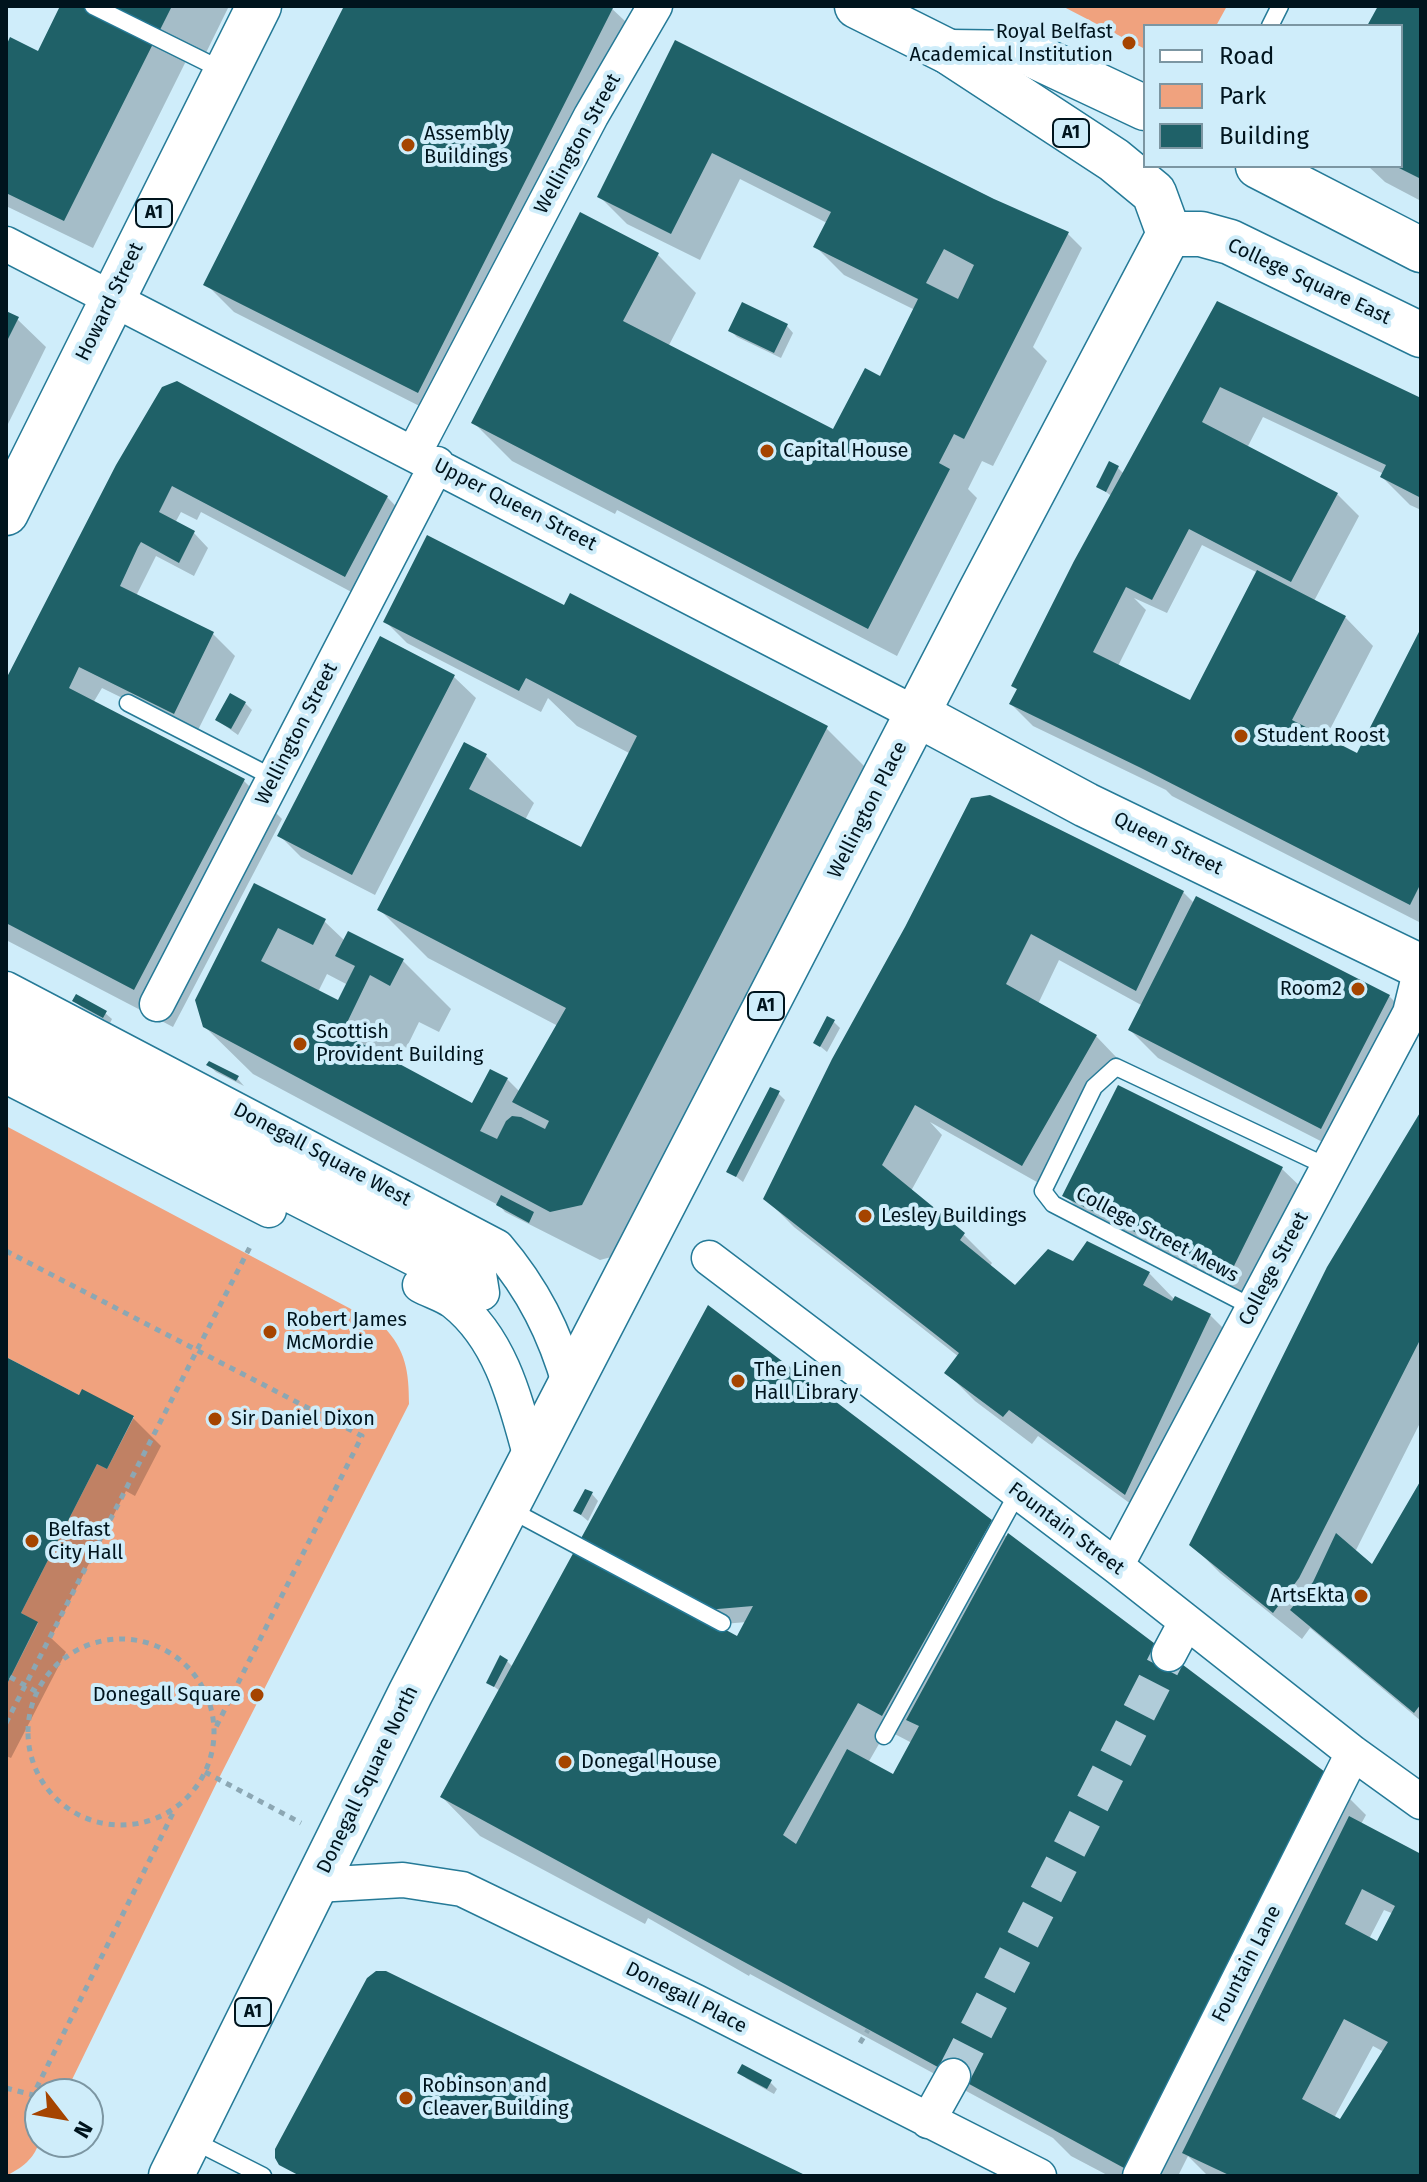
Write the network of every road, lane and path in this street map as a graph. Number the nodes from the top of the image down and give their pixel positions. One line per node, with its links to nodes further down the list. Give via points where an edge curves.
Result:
1 (93, 6): 8 (lane)
2 (259, 6): 8 (main road, Howard Street / A1)
3 (655, 6): 16 (street, Wellington Street, via 591,116)
4 (857, 6): 7 (main road, A1)
5 (1280, 6): 6 (lane)
6 (1271, 24)
7 (949, 52): 9 (main road, via 1028,53); 11 (main road, A1, via 1114,160 1154,193)
8 (226, 71): 14 (main road, Howard Street / A1)
9 (1143, 107)
10 (1262, 168): 13 (main road)
11 (1169, 234): 15 (main road, College Square East, via 1201,234 1230,242); 19 (main road, Wellington Place / A1)
12 (6, 244): 14 (street, Upper Queen Street)
13 (1421, 250)
14 (111, 299): 16 (street, Upper Queen Street); 17 (main road, Howard Street / A1)
15 (1421, 335)
16 (425, 458): 19 (street, Upper Queen Street); 20 (street, Wellington Street)
17 (6, 513)
18 (128, 703): 20 (lane)
19 (920, 716): 21 (main road, Queen Street, via 1086,805); 33 (main road, Wellington Place / A1)
20 (274, 778): 23 (street, Wellington Street)
21 (1421, 968): 27 (street, College Street, via 1410,1013)
22 (6, 989): 33 (street, Donegall Square West, via 497,1247 548,1322)
23 (157, 1004)
24 (6, 1021): 25 (street, via 478,1268 482,1293)
25 (6, 1041)
26 (6, 1076): 34 (street, via 453,1302 481,1331 501,1363)
27 (1328, 1167): 31 (street, College Street); 31 (lane, College Street Mews, via 1116,1067 1094,1087 1043,1191 1053,1204)
28 (6, 1251): 32 (path)
29 (247, 1252): 32 (path)
30 (709, 1258): 35 (street, Fountain Street)
31 (1254, 1308): 37 (street, College Street)
32 (197, 1348): 42 (path); 45 (path, via 362,1436)
33 (570, 1386): 34 (main road, Donegall Square North / A1)
34 (531, 1458): 36 (main road, Donegall Square North / A1)
35 (1017, 1494): 37 (street, Fountain Street); 46 (lane)
36 (508, 1508): 39 (lane); 51 (main road, Donegall Square North / A1)
37 (1116, 1566): 38 (street, Fountain Street)
38 (1186, 1622): 40 (street); 47 (street, Fountain Street)
39 (722, 1623)
40 (1169, 1654)
41 (10, 1677): 42 (path)
42 (25, 1685): 43 (path); 44 (path)
43 (37, 1692): 45 (path, via 51,1669 77,1650 106,1639 138,1640 168,1651 192,1672 208,1699); 50 (path, via 27,1726 30,1756 42,1784 62,1805 89,1821 119,1826 149,1821)
44 (6, 1723)
45 (214, 1731): 48 (path)
46 (884, 1736)
47 (1353, 1753): 49 (street, Fountain Street); 62 (street, Fountain Lane)
48 (205, 1772): 50 (path); 51 (path)
49 (1421, 1802)
50 (175, 1808): 56 (path, via 33,2095)
51 (337, 1841): 52 (main road, Donegall Square North / A1)
52 (316, 1885): 57 (street, Donegall Place, via 403,1880 462,1889); 58 (main road, Donegall Square North / A1)
53 (868, 2030): 54 (path)
54 (860, 2043)
55 (953, 2076): 57 (street)
56 (6, 2088)
57 (928, 2121): 61 (street, Donegall Place)
58 (181, 2157): 59 (main road, A1); 60 (lane)
59 (139, 2176)
60 (263, 2176)
61 (1039, 2176)
62 (1140, 2176)

